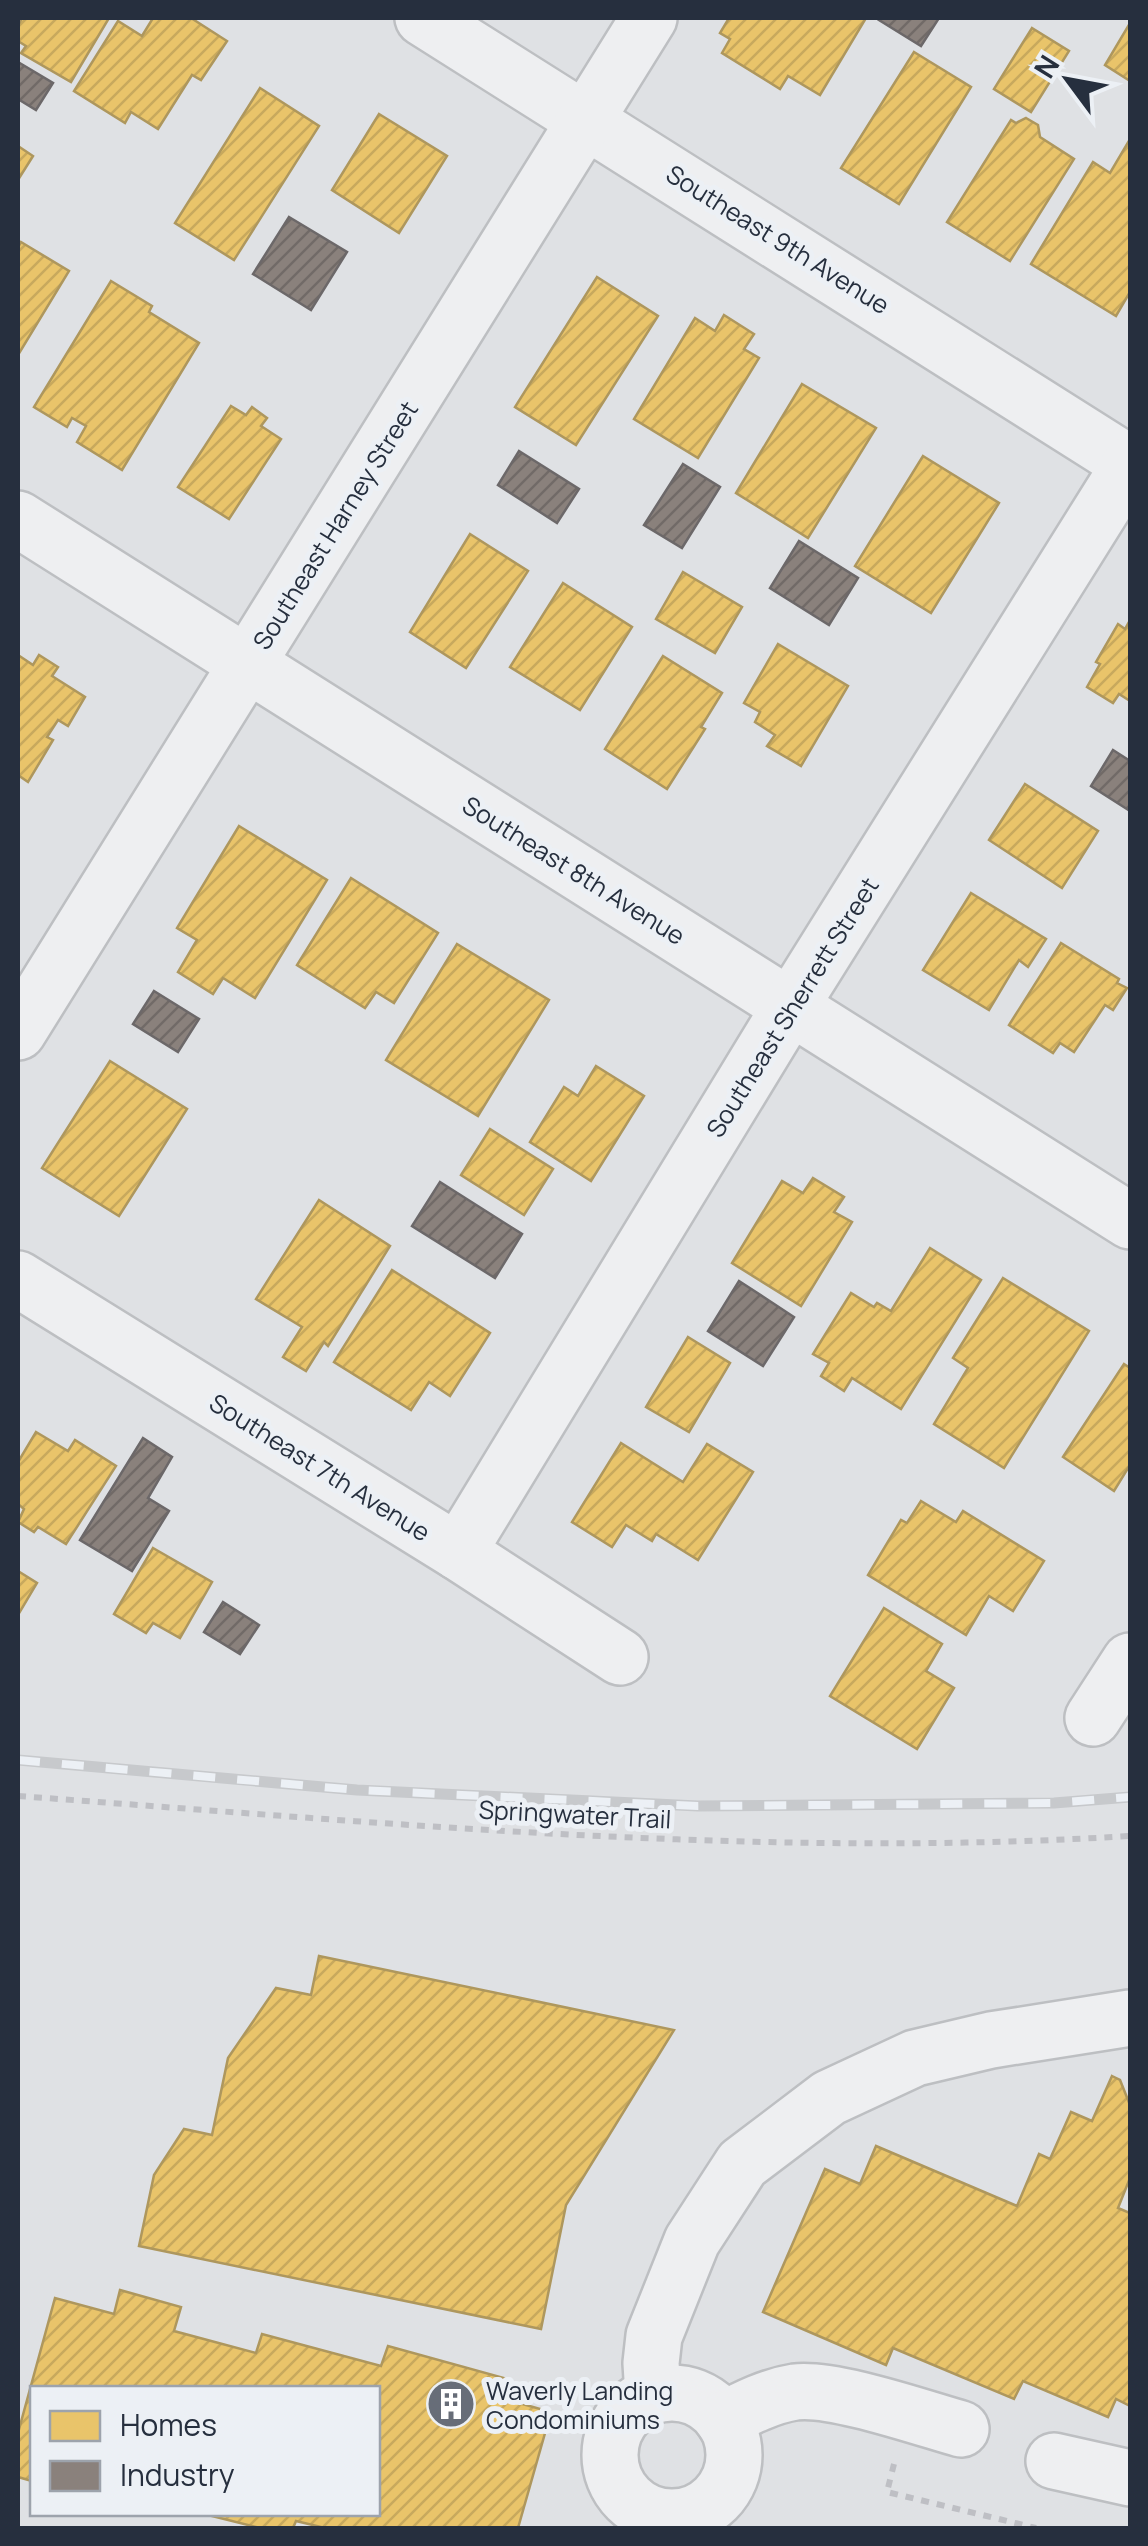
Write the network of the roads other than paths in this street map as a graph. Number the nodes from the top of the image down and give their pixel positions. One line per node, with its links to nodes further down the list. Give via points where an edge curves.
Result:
1 (423, 18): 3 (street, Southeast 9th Avenue)
2 (650, 18): 3 (street, Southeast Harney Street)
3 (586, 118): 4 (street, Southeast 9th Avenue); 6 (street, Southeast Harney Street)
4 (1130, 464): 7 (street, Southeast Sherrett Street)
5 (18, 519): 6 (street, Southeast 8th Avenue)
6 (249, 664): 7 (street, Southeast 8th Avenue); 8 (street, Southeast Harney Street)
7 (790, 1007): 9 (street, Southeast 8th Avenue); 11 (street, Southeast Sherrett Street)
8 (18, 1032)
9 (1130, 1221)
10 (18, 1279): 11 (street, Southeast 7th Avenue)
11 (458, 1552): 12 (street, Southeast 7th Avenue)
12 (620, 1657)
13 (1130, 1661): 14 (street)
14 (1093, 1718)
15 (1130, 2018): 16 (street, via 915,2058 828,2098 742,2164 692,2242 654,2336)
16 (654, 2395): 17 (street, via 692,2394); 17 (street, via 624,2413 609,2459 615,2483 631,2503 652,2514 676,2518 700,2511 719,2495 735,2450)
17 (723, 2420): 18 (street, via 797,2392 829,2394)
18 (962, 2429)
19 (1054, 2462): 20 (street)
20 (1130, 2478)

